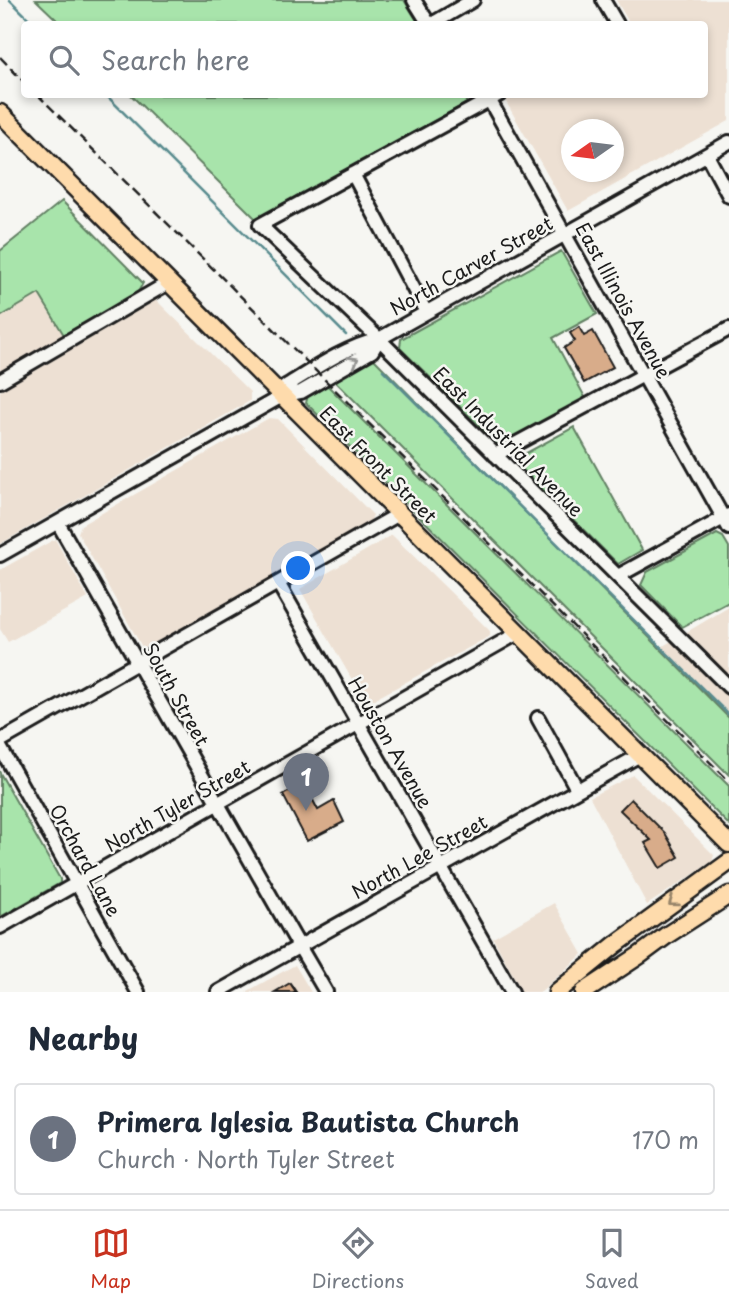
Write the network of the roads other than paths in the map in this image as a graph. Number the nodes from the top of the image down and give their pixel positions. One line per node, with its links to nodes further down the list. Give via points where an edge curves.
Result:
1 (414, 0): 4 (street)
2 (473, 0): 5 (street)
3 (603, 0): 6 (street)
4 (428, 21)
5 (435, 21)
6 (615, 21)
7 (487, 98): 12 (street)
8 (492, 98): 14 (street, East Illinois Avenue)
9 (0, 113): 15 (main road, East Front Street)
10 (729, 142): 11 (street, North Carver Street)
11 (707, 155): 13 (street); 14 (street, North Carver Street)
12 (353, 174): 16 (street); 18 (street, East Industrial Avenue, via 260,225)
13 (729, 196)
14 (565, 234): 16 (street, North Carver Street); 19 (street, East Illinois Avenue)
15 (168, 283): 20 (street); 21 (main road, East Front Street)
16 (426, 312): 18 (street, North Carver Street)
17 (729, 329): 19 (street)
18 (379, 339): 21 (street, North Carver Street, via 372,351 300,392); 22 (street, East Industrial Avenue)
19 (644, 376): 22 (street); 24 (street, East Illinois Avenue)
20 (0, 381)
21 (282, 396): 23 (main road, East Front Street); 25 (street, North Carver Street)
22 (495, 455): 27 (street, East Industrial Avenue)
23 (399, 514): 28 (street); 29 (main road, East Front Street)
24 (727, 520): 27 (street)
25 (58, 523): 26 (street, North Carver Street); 30 (street, South Street)
26 (0, 555)
27 (618, 576): 31 (street, East Industrial Avenue)
28 (278, 583): 30 (street); 33 (street, Houston Avenue)
29 (518, 633): 33 (street, North Tyler Street); 36 (main road, East Front Street)
30 (138, 663): 34 (street); 38 (street, South Street)
31 (729, 687)
32 (538, 718): 37 (street)
33 (359, 723): 38 (street, North Tyler Street); 41 (street, Houston Avenue)
34 (0, 741)
35 (0, 747): 42 (street, Orchard Lane)
36 (640, 755): 37 (street, North Lee Street); 39 (main road, East Front Street)
37 (578, 789): 41 (street, North Lee Street)
38 (218, 804): 42 (street, North Tyler Street); 45 (street, South Street)
39 (729, 844)
40 (729, 862): 50 (main road, one-way to 50)
41 (440, 867): 45 (street, North Lee Street); 49 (street, Houston Avenue)
42 (77, 884): 44 (street, North Tyler Street); 46 (street, Orchard Lane)
43 (729, 895): 51 (main road)
44 (0, 927)
45 (299, 946): 47 (street, North Lee Street); 48 (street, South Street)
46 (138, 992)
47 (218, 992)
48 (326, 992)
49 (512, 992)
50 (557, 992)
51 (584, 992)

